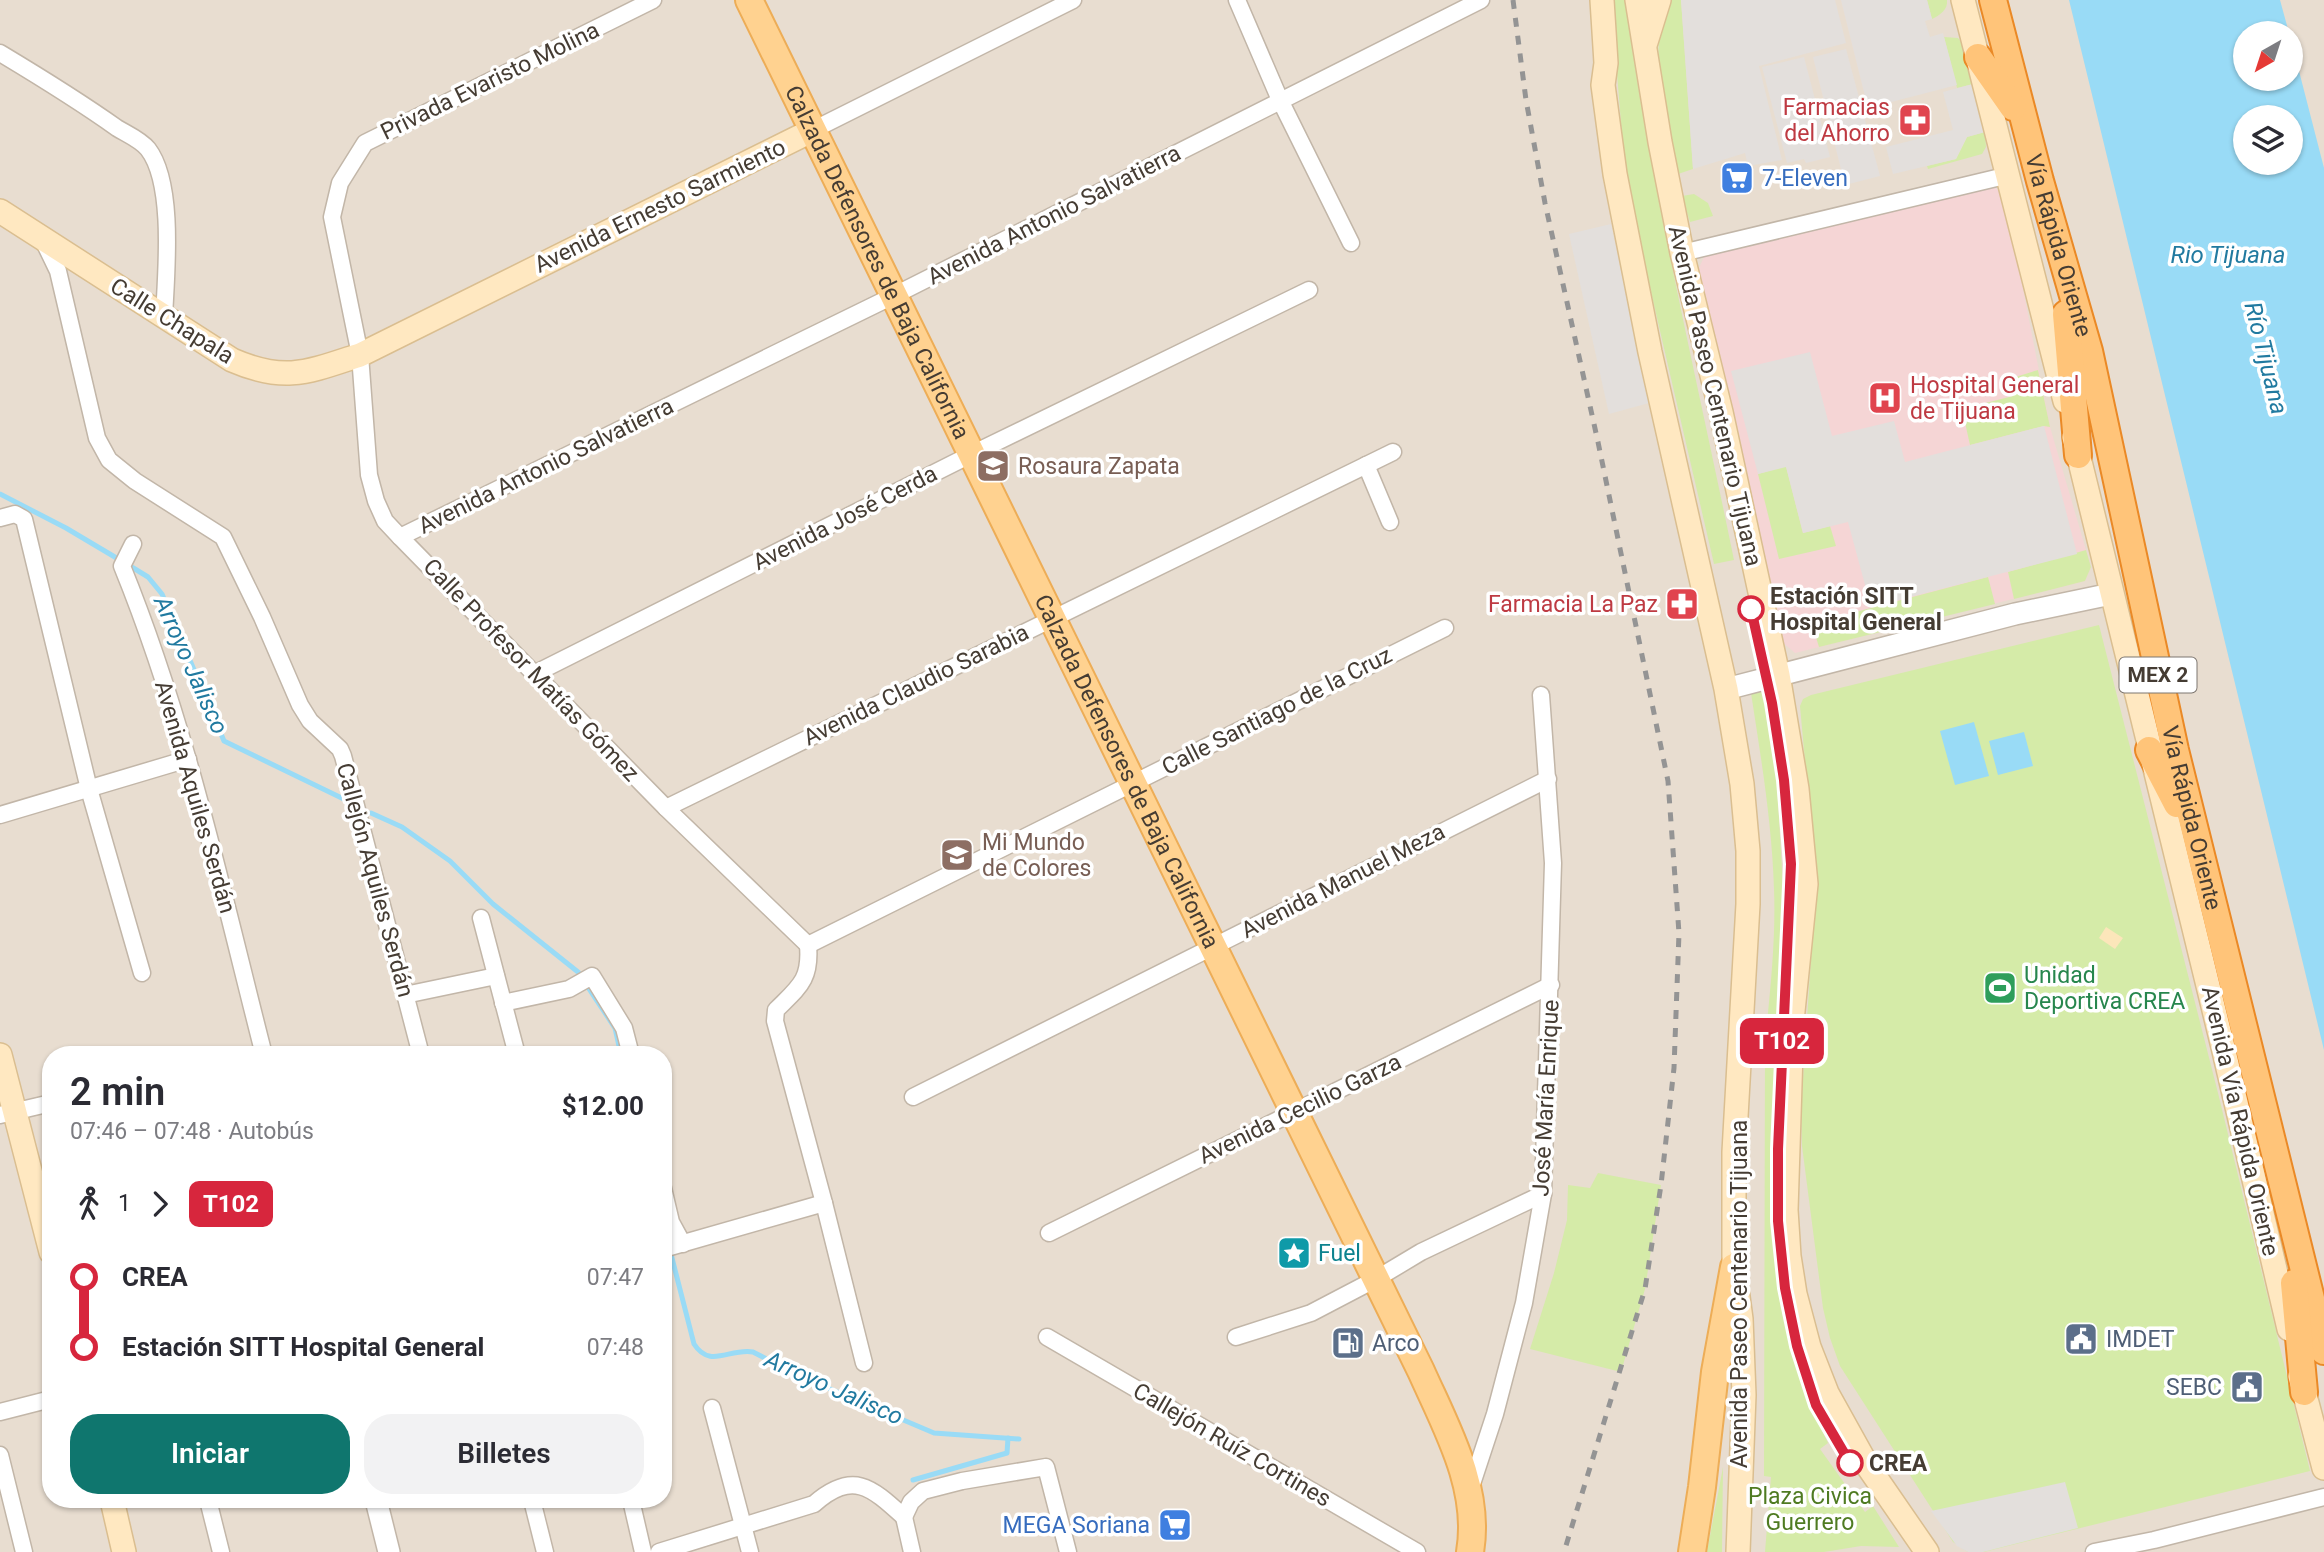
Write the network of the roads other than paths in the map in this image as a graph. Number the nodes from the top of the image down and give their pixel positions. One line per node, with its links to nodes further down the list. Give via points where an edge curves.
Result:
1 (653, 0): 19 (street, Privada Evaristo Molina)
2 (749, 0): 18 (main road, Calzada Defensores de Baja California)
3 (1073, 0): 18 (street, Avenida Ernesto Sarmiento)
4 (1237, 0): 16 (street)
5 (1481, 0): 16 (street, Avenida Antonio Salvatierra)
6 (1590, 0): 15 (main road, via 1595,59)
7 (1602, 0): 15 (main road, Avenida Paseo Centenario Tijuana)
8 (1637, 0): 12 (main road, Avenida Paseo Centenario Tijuana)
9 (1659, 0): 12 (main road)
10 (1963, 0): 14 (main road, Avenida Vía Rápida Oriente)
11 (1993, 0): 17 (highway, Vía Rápida Oriente / MEX 2)
12 (1644, 49): 24 (main road, Avenida Paseo Centenario Tijuana)
13 (0, 53): 28 (street, via 147,148 157,167 163,197 167,240)
14 (1978, 57): 17 (highway); 20 (main road, Avenida Vía Rápida Oriente)
15 (1603, 85): 43 (main road, Avenida Paseo Centenario Tijuana, via 1632,265)
16 (1280, 100): 23 (street); 27 (street, Avenida Antonio Salvatierra)
17 (2024, 122): 25 (highway, Vía Rápida Oriente / MEX 2)
18 (813, 130): 27 (main road, Calzada Defensores de Baja California); 29 (main road, Avenida Ernesto Sarmiento)
19 (365, 143): 29 (street, Calle Profesor Matías Gómez, via 340,183 331,217)
20 (2009, 175): 24 (street); 32 (main road, Avenida Vía Rápida Oriente)
21 (0, 211): 22 (main road, Calle Chapala)
22 (43, 240): 28 (main road, Calle Chapala); 59 (street, Callejón Aquiles Serdán, via 58,271 97,438 109,460 224,539 300,705 340,749)
23 (1351, 243)
24 (1682, 253): 42 (main road, Avenida Paseo Centenario Tijuana)
25 (2062, 256): 32 (highway); 52 (highway, Vía Rápida Oriente / MEX 2, via 2089,351 2155,666)
26 (1309, 290): 31 (street, Avenida José Cerda)
27 (895, 295): 31 (main road, Calzada Defensores de Baja California); 36 (street, Avenida Antonio Salvatierra)
28 (164, 317): 29 (main road, Calle Chapala, via 255,370 302,373)
29 (360, 355): 36 (street, Calle Profesor Matías Gómez, via 369,475 385,521)
30 (1393, 452): 33 (street, Avenida Claudio Sarabia)
31 (972, 454): 39 (main road, Calzada Defensores de Baja California); 41 (street, Avenida José Cerda)
32 (2078, 455): 38 (main road, Avenida Vía Rápida Oriente)
33 (1366, 465): 35 (street); 39 (street, Avenida Claudio Sarabia)
34 (0, 518): 49 (street, via 20,515 24,519)
35 (1390, 522)
36 (400, 537): 41 (street, Calle Profesor Matías Gómez)
37 (127, 556): 46 (street, Avenida Aquiles Serdán, via 140,612)
38 (2111, 594): 42 (street); 45 (main road, Avenida Vía Rápida Oriente)
39 (1052, 619): 48 (main road, Calzada Defensores de Baja California); 50 (street, Avenida Claudio Sarabia)
40 (1445, 628): 48 (street, Calle Santiago de la Cruz)
41 (534, 674): 50 (street, Calle Profesor Matías Gómez)
42 (1778, 675): 43 (street); 113 (main road, Avenida Paseo Centenario Tijuana, via 1797,789 1806,884 1792,1021 1786,1210 1795,1294 1826,1393 1867,1465)
43 (1726, 689): 78 (main road, Avenida Paseo Centenario Tijuana, via 1748,850 1734,1152)
44 (1541, 695): 47 (street, José María Enrique)
45 (2149, 750): 52 (highway); 84 (main road, Avenida Vía Rápida Oriente)
46 (188, 759): 49 (street); 61 (street, Avenida Aquiles Serdán)
47 (1548, 779): 55 (street, Avenida Manuel Meza); 58 (street, José María Enrique, via 1553,863)
48 (1133, 783): 54 (street, Calle Santiago de la Cruz); 55 (main road, Calzada Defensores de Baja California)
49 (89, 789): 51 (street); 56 (street)
50 (666, 808): 54 (street, Calle Profesor Matías Gómez)
51 (0, 815)
52 (2205, 874): 72 (highway, Vía Rápida Oriente / MEX 2)
53 (481, 918): 57 (street)
54 (808, 945): 71 (street, via 806,976 776,1010 775,1021)
55 (1213, 947): 66 (street, Avenida Manuel Meza); 68 (main road, Calzada Defensores de Baja California)
56 (142, 973)
57 (496, 976): 59 (street); 60 (street)
58 (1551, 985): 68 (street, Avenida Cecilio Garza); 70 (street, José María Enrique)
59 (405, 995): 62 (street, Callejón Aquiles Serdán)
60 (503, 1003): 63 (street); 64 (street, via 574,986 592,976 624,1028)
61 (262, 1046)
62 (419, 1046)
63 (515, 1046)
64 (629, 1046)
65 (0, 1055): 69 (main road)
66 (913, 1097)
67 (42, 1105): 69 (street)
68 (1294, 1112): 75 (street, Avenida Cecilio Garza); 79 (main road, Calzada Defensores de Baja California)
69 (8, 1113): 73 (main road)
70 (1543, 1194): 79 (street, via 1421,1252); 90 (street, José María Enrique, via 1524,1303)
71 (824, 1203): 76 (street); 83 (street)
72 (2291, 1218): 82 (highway, Vía Rápida Oriente / MEX 2); 84 (highway)
73 (42, 1223)
74 (672, 1224): 76 (street)
75 (1049, 1233)
76 (682, 1244): 77 (street)
77 (672, 1247)
78 (1734, 1267): 111 (main road); 112 (main road, Avenida Paseo Centenario Tijuana, via 1744,1395)
79 (1376, 1279): 80 (street, via 1311,1313); 90 (main road, Calzada Defensores de Baja California, via 1456,1449)
80 (1236, 1337)
81 (1047, 1338): 109 (street, Callejón Ruíz Cortines)
82 (2324, 1350)
83 (864, 1363)
84 (2304, 1392): 89 (main road, Avenida Vía Rápida Oriente)
85 (42, 1401): 87 (street)
86 (712, 1408): 98 (street)
87 (0, 1412)
88 (0, 1455): 99 (street)
89 (2324, 1468)
90 (1469, 1492): 110 (main road, Calzada Defensores de Baja California)
91 (2324, 1497): 114 (street)
92 (114, 1508): 100 (main road)
93 (210, 1508): 101 (street)
94 (378, 1508): 102 (street)
95 (534, 1508): 103 (street)
96 (633, 1508): 104 (street)
97 (904, 1517): 98 (street, via 875,1492 852,1484 829,1491 814,1504); 107 (street); 108 (street, via 923,1491 1046,1466)
98 (744, 1525): 105 (street); 106 (street)
99 (24, 1552)
100 (124, 1552)
101 (221, 1552)
102 (389, 1552)
103 (545, 1552)
104 (643, 1552)
105 (659, 1552)
106 (750, 1552)
107 (912, 1552)
108 (1068, 1552)
109 (1417, 1552)
110 (1470, 1552)
111 (1692, 1552)
112 (1738, 1552)
113 (1927, 1552)
114 (2094, 1552)

